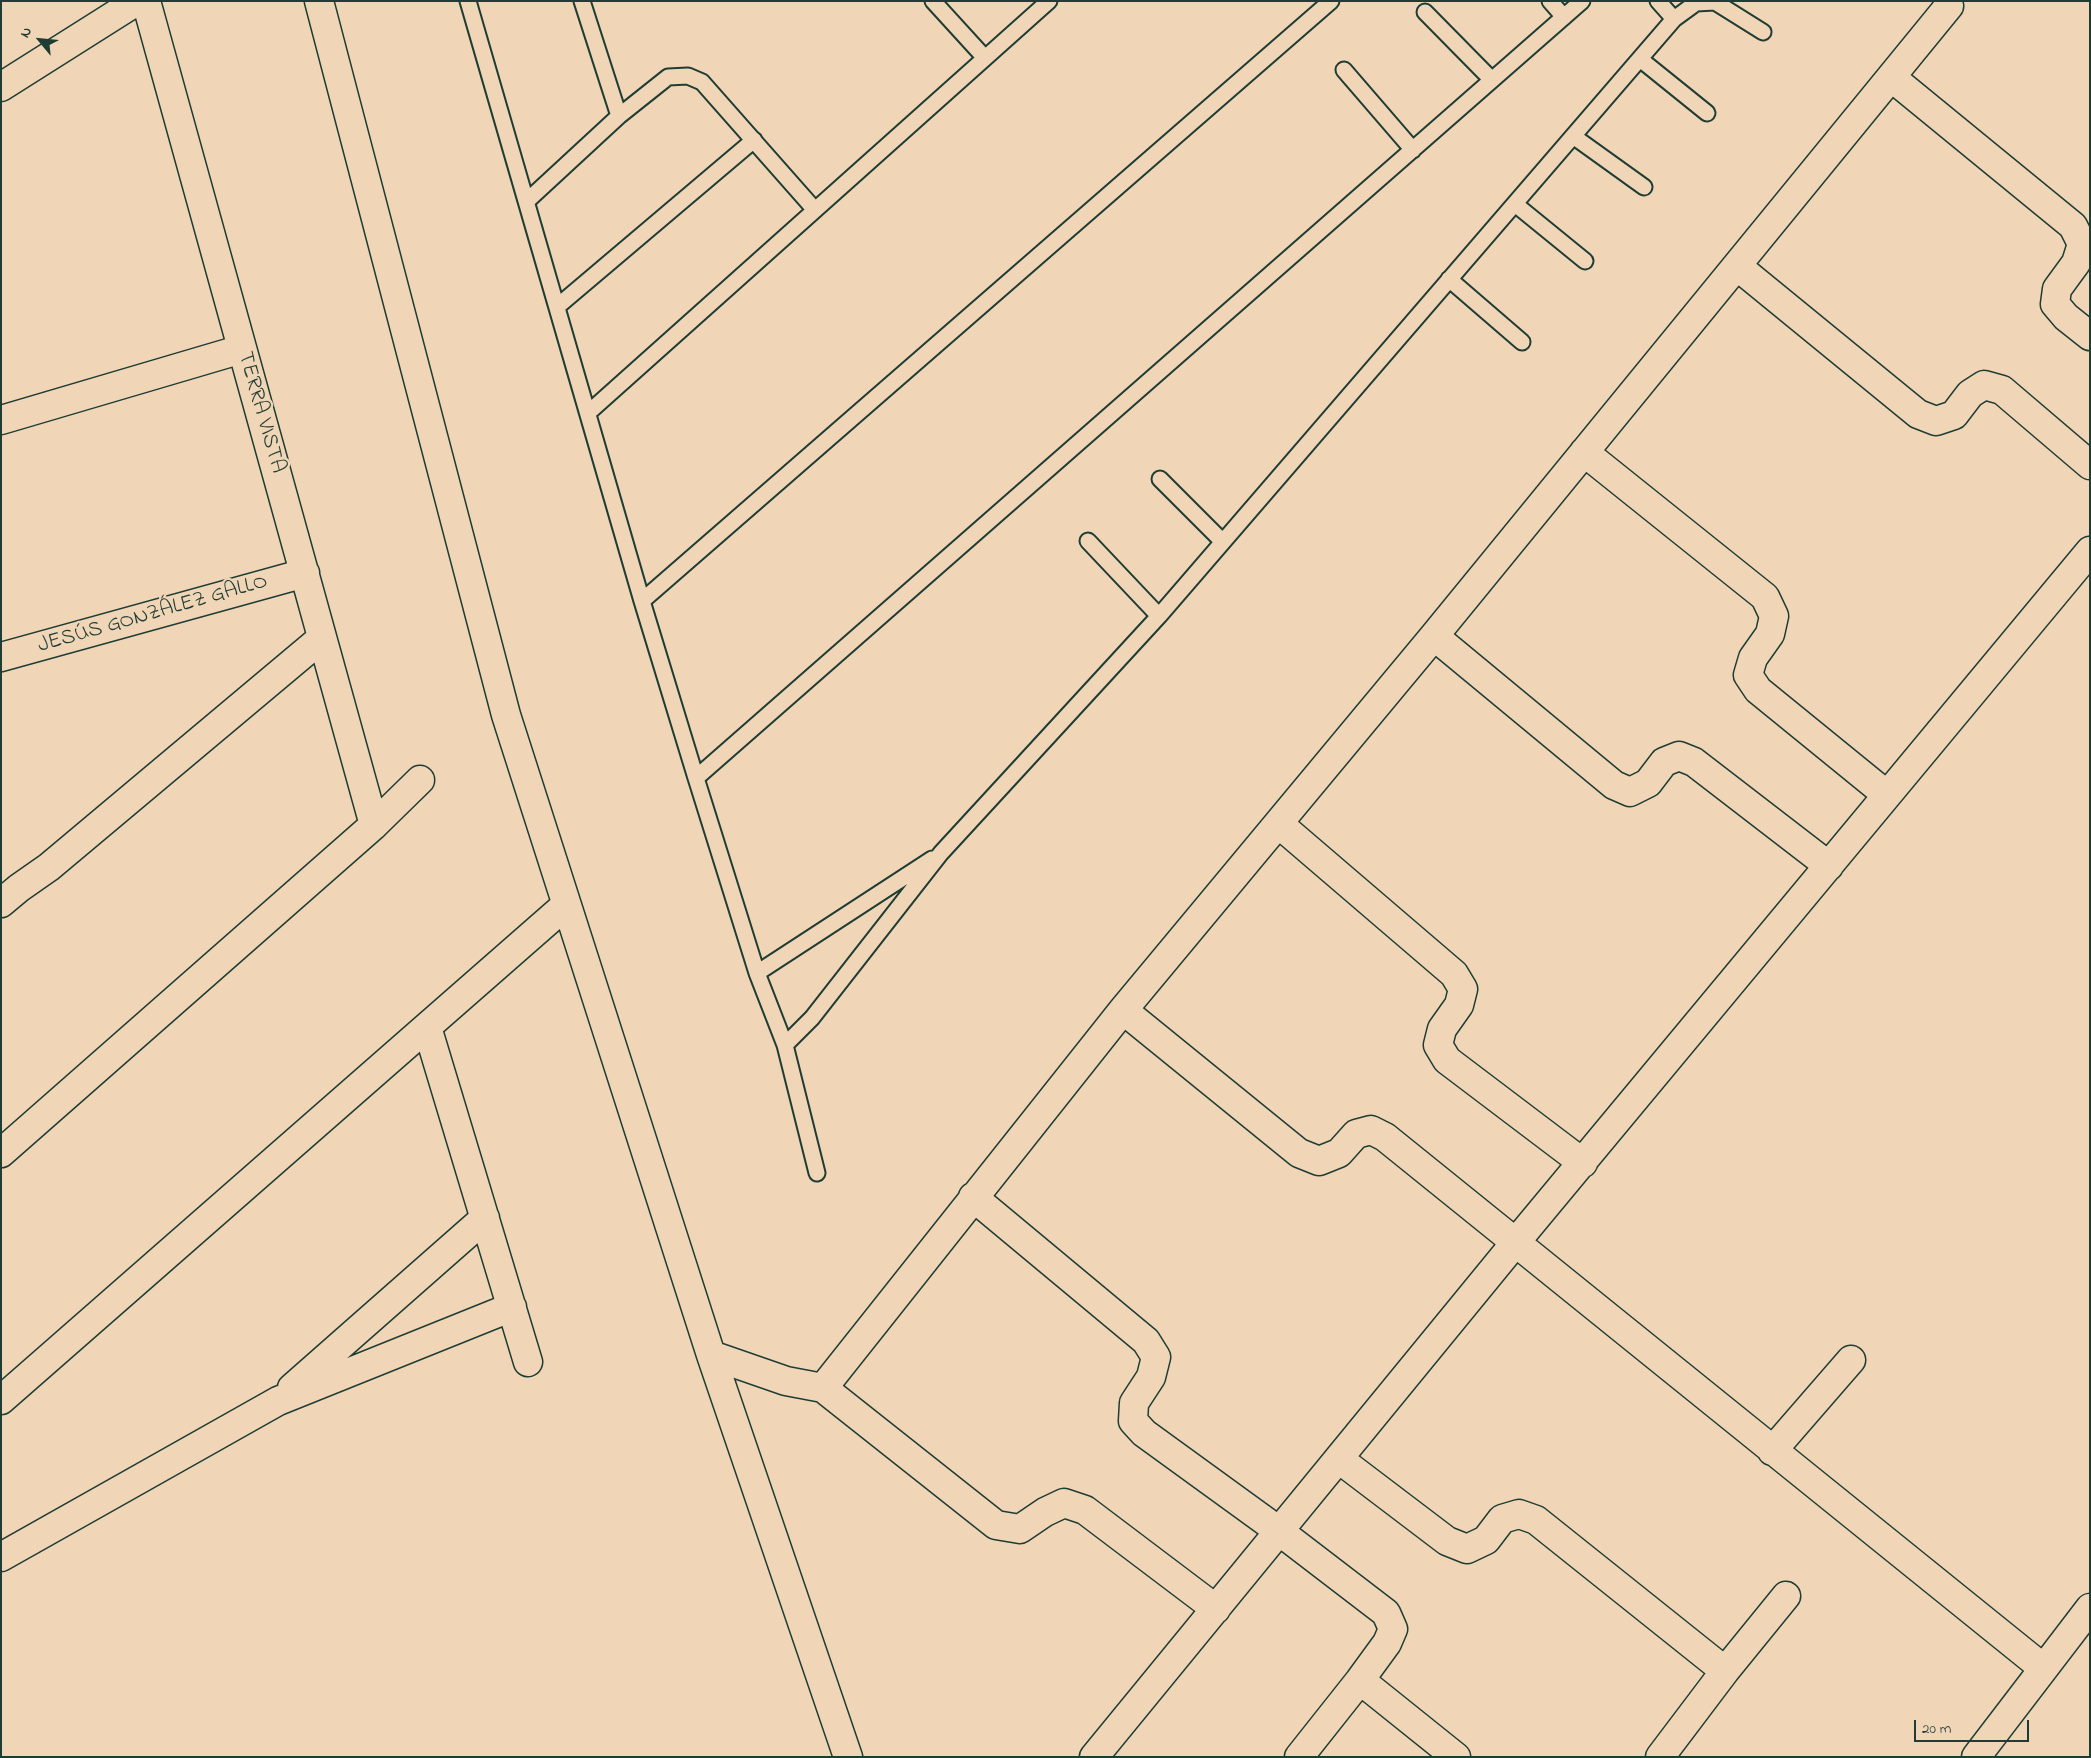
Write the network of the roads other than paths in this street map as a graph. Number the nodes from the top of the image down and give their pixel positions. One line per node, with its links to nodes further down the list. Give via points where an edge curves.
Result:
1 (137, 1): 22 (street)
2 (146, 1): 38 (street, TERRA VISTA)
3 (319, 1): 61 (street, via 506,715)
4 (468, 1): 29 (lane)
5 (582, 1): 24 (lane)
6 (933, 1): 17 (lane)
7 (1049, 1): 17 (lane)
8 (1331, 1): 48 (lane)
9 (1550, 1): 14 (lane)
10 (1582, 1): 14 (lane)
11 (1658, 1): 15 (lane)
12 (1949, 6): 20 (street)
13 (1425, 12): 21 (lane)
14 (1564, 17): 21 (lane)
15 (1674, 19): 16 (lane, via 1696,3 1715,2); 18 (lane)
16 (1763, 32)
17 (985, 58): 31 (lane)
18 (1640, 59): 23 (lane); 25 (lane)
19 (1344, 70): 27 (lane)
20 (1891, 77): 33 (street); 36 (street, via 2073,226 2082,244 2076,262 2057,289 2055,304)
21 (1492, 80): 27 (lane)
22 (1, 87)
23 (1707, 113)
24 (618, 116): 26 (lane, via 668,77 688,76 702,82); 29 (lane)
25 (1573, 136): 28 (lane); 30 (lane)
26 (754, 140): 31 (lane); 35 (lane)
27 (1412, 150): 53 (lane)
28 (1644, 187)
29 (527, 201): 35 (lane)
30 (1515, 204): 32 (lane); 34 (lane)
31 (816, 210): 39 (lane)
32 (1585, 261)
33 (1736, 266): 41 (street); 42 (street, via 1918,414 1936,421 1954,415 1970,394 1984,385 2002,390)
34 (1450, 280): 37 (lane); 45 (lane)
35 (558, 306): 39 (lane)
36 (2090, 336)
37 (1522, 342)
38 (242, 349): 40 (street); 47 (street, TERRA VISTA)
39 (588, 413): 48 (lane)
40 (1, 420)
41 (1584, 452): 50 (street); 55 (street, via 1764,597 1774,616 1770,634 1753,658 1748,675 1758,690)
42 (2090, 465)
43 (1160, 479): 45 (lane)
44 (1088, 541): 49 (lane)
45 (1223, 542): 49 (lane)
46 (2090, 551): 55 (street)
47 (305, 572): 51 (street, TERRA VISTA); 52 (street, JESÚS GONZÁLEZ GALLO)
48 (642, 601): 53 (lane)
49 (1159, 616): 58 (lane)
50 (1434, 636): 56 (street); 59 (street, via 1614,785 1630,792 1648,783 1664,762 1679,756 1694,762)
51 (322, 638): 57 (street, TERRA VISTA); 60 (street, via 49,867)
52 (1, 657)
53 (696, 778): 62 (lane)
54 (420, 780): 57 (street)
55 (1887, 795): 59 (street)
56 (1278, 824): 63 (street); 67 (street, via 1454,974 1463,989 1459,1006 1442,1029 1438,1045 1447,1060)
57 (374, 826): 66 (street)
58 (941, 853): 62 (lane); 65 (lane, via 812,1018)
59 (1829, 866): 67 (street)
60 (7, 894)
61 (566, 905): 64 (street); 73 (street)
62 (757, 972): 65 (lane)
63 (1123, 1010): 69 (street); 71 (street, via 1299,1152 1319,1161 1339,1153 1356,1134 1370,1130 1384,1137)
64 (427, 1026): 70 (street); 77 (street)
65 (785, 1045): 68 (lane)
66 (1, 1153)
67 (1583, 1163): 71 (street)
68 (817, 1173)
69 (973, 1197): 76 (street); 81 (street, via 1146,1340 1156,1357 1151,1377 1134,1403 1133,1421 1144,1433)
70 (485, 1218): 72 (street); 78 (street)
71 (1515, 1243): 79 (street); 80 (street)
72 (512, 1307): 75 (street); 78 (street)
73 (711, 1355): 76 (street, via 786,1381); 89 (street)
74 (1851, 1360): 79 (street)
75 (528, 1362)
76 (823, 1388): 85 (street, via 996,1525 1020,1529 1064,1503 1085,1510)
77 (1, 1400)
78 (278, 1401): 82 (street)
79 (1772, 1451): 86 (street)
80 (1339, 1458): 81 (street); 87 (street, via 1447,1540 1467,1548 1486,1540 1502,1519 1519,1514 1536,1520)
81 (1279, 1532): 85 (street); 88 (street, via 1386,1613 1393,1629 1387,1643)
82 (5, 1549)
83 (1786, 1596): 87 (street)
84 (2090, 1608): 86 (street)
85 (1216, 1609): 90 (street)
86 (2043, 1668): 94 (street)
87 (1725, 1671): 93 (street)
88 (1360, 1680): 91 (street); 92 (street)
89 (848, 1757)
90 (1094, 1757)
91 (1298, 1757)
92 (1456, 1757)
93 (1660, 1757)
94 (1976, 1757)

